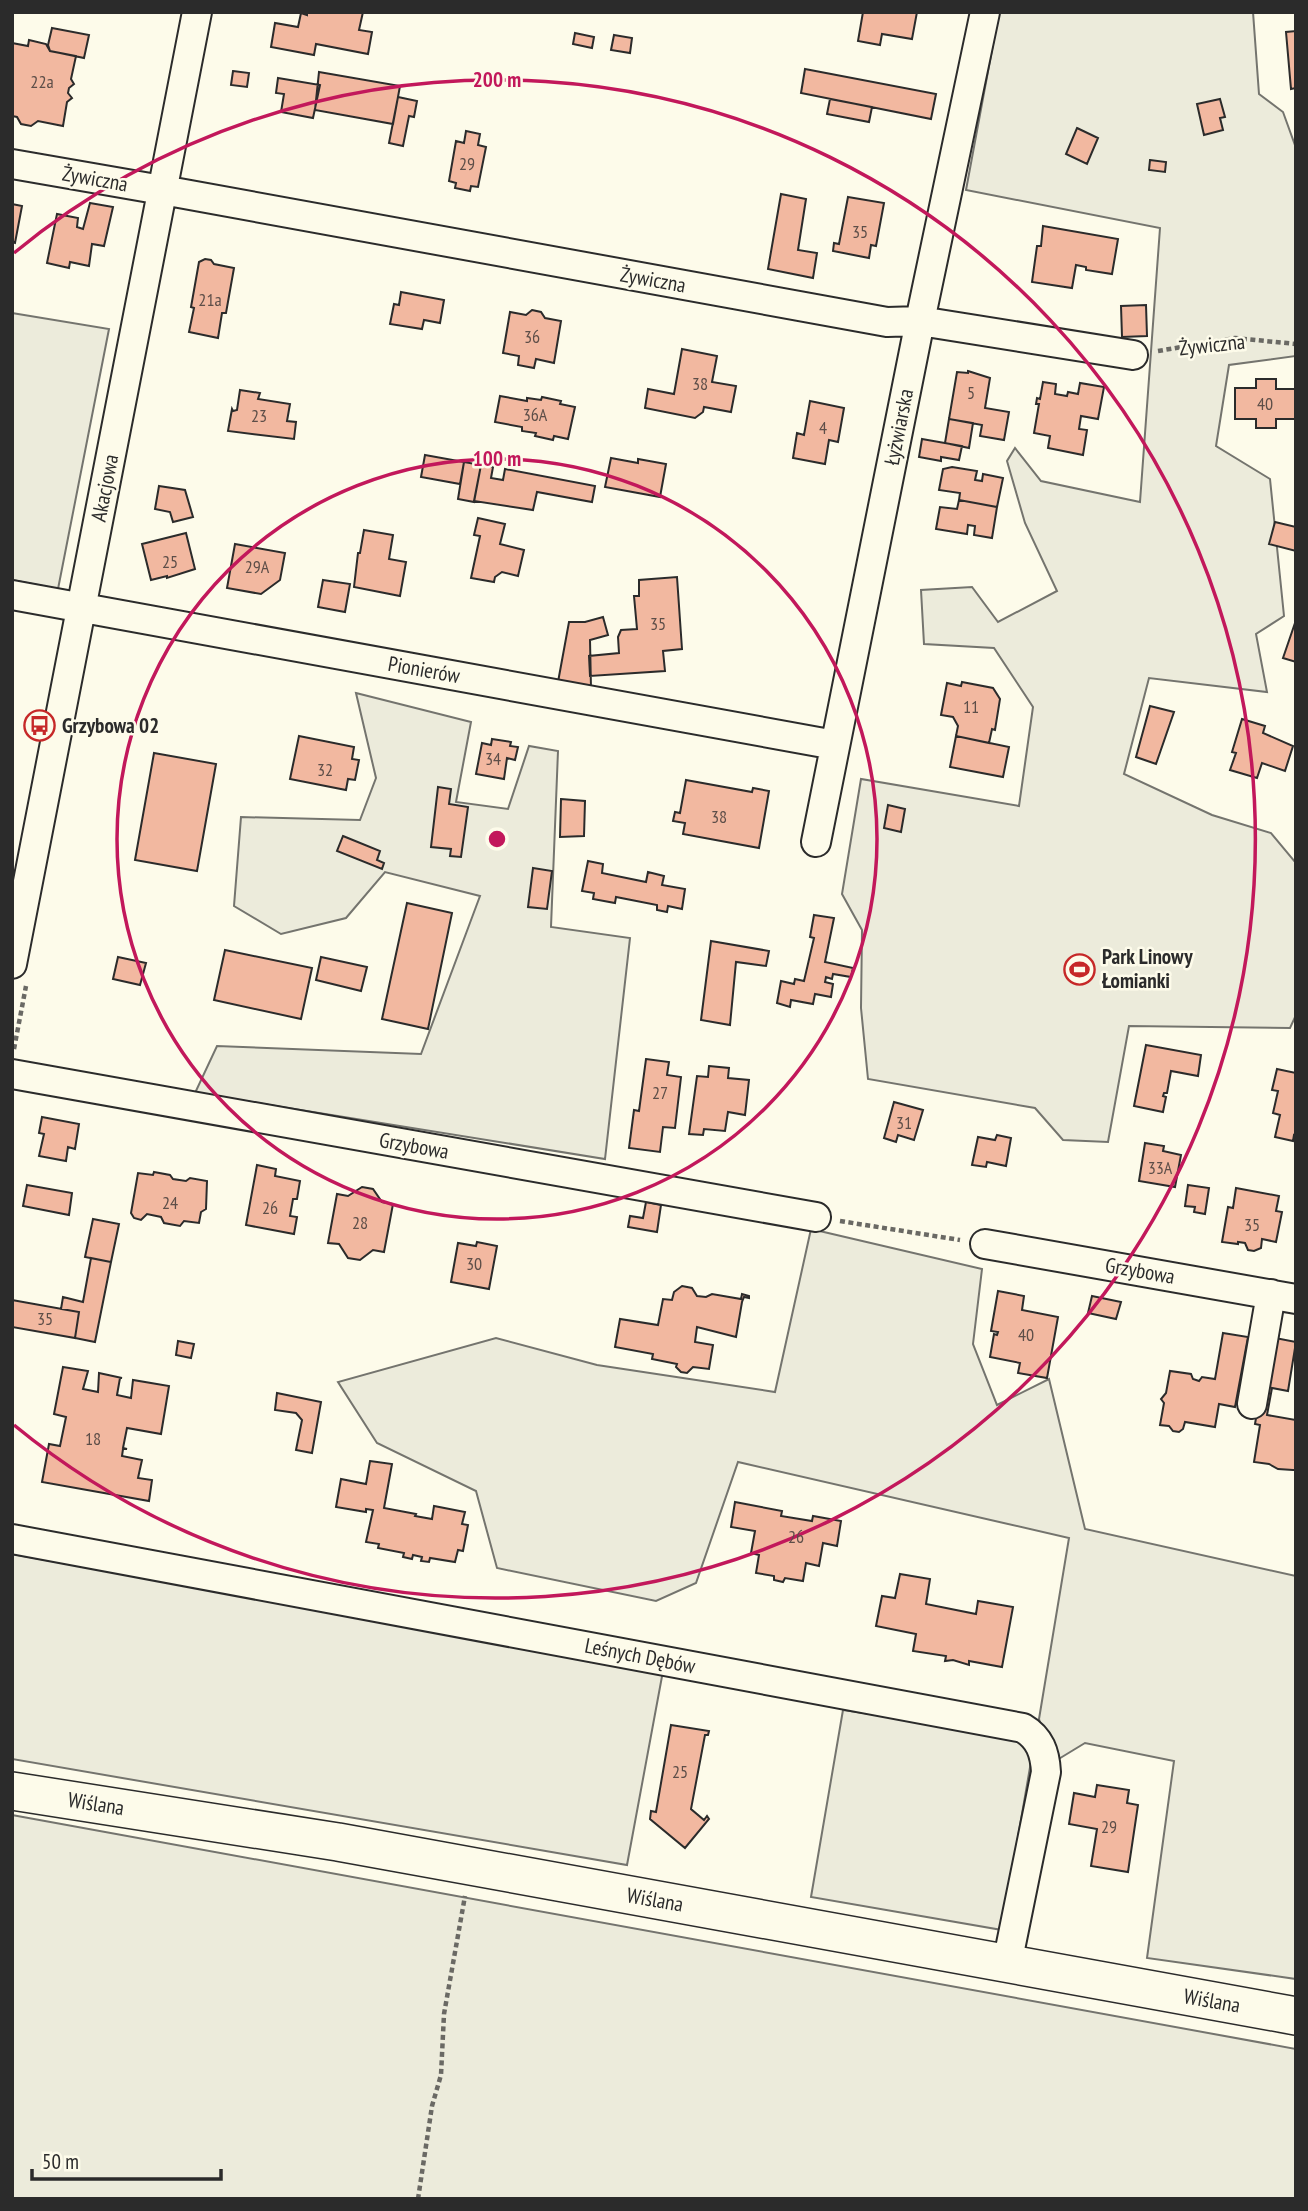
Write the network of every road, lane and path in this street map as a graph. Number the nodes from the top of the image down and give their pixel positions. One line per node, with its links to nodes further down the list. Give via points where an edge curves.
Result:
1 (197, 12): 4 (street, Akacjowa)
2 (985, 12): 5 (street, Łyżwiarska)
3 (12, 164): 4 (street, Żywiczna)
4 (162, 191): 5 (street, Żywiczna, via 887,323); 9 (street, Akacjowa)
5 (920, 321): 7 (street, Żywiczna); 10 (street, Łyżwiarska)
6 (1296, 344): 7 (path, Żywiczna, via 1235,338)
7 (1133, 355)
8 (12, 595): 9 (street, Pionierów)
9 (82, 607): 10 (street, Pionierów); 12 (street, Akacjowa)
10 (835, 745): 11 (street, Łyżwiarska)
11 (816, 842)
12 (12, 964)
13 (12, 1074): 14 (street, Grzybowa)
14 (816, 1217): 15 (path)
15 (985, 1244): 16 (street, Grzybowa)
16 (1283, 1297): 17 (street)
17 (1252, 1404)
18 (12, 1539): 21 (street, Leśnych Dębów, via 1023,1728 1034,1734 1045,1755 1046,1772)
19 (12, 1790): 20 (main road, Wiślana)
20 (470, 1866): 21 (main road, Wiślana); 23 (path, via 444,2014 441,2075)
21 (1007, 1964): 22 (main road, Wiślana)
22 (1296, 2016)
23 (418, 2199)

